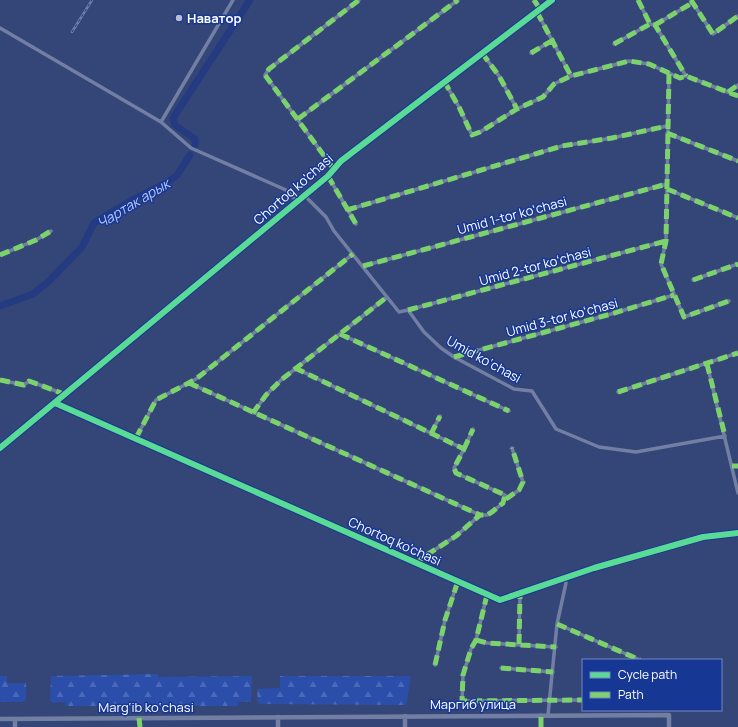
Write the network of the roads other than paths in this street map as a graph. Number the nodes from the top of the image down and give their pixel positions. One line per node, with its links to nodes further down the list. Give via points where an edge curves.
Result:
1 (233, 0): 25 (street)
2 (359, 0): 24 (street, via 266,71 266,78)
3 (458, 0): 24 (street)
4 (534, 0): 8 (street)
5 (552, 0): 8 (street, Chortoq ko'chasi)
6 (638, 0): 10 (street)
7 (692, 2): 9 (street, via 713,34); 10 (street)
8 (538, 11): 12 (street); 14 (street, Chortoq ko'chasi)
9 (738, 16)
10 (653, 24): 13 (street); 18 (street)
11 (0, 28): 25 (street)
12 (553, 40): 15 (street); 17 (street)
13 (614, 44)
14 (482, 53): 19 (street, Chortoq ko'chasi); 23 (street, via 499,76)
15 (531, 54)
16 (669, 74): 17 (street, via 649,64 629,61); 18 (street, via 680,78); 26 (street)
17 (571, 76): 23 (street, via 554,84 543,97)
18 (686, 76): 21 (street)
19 (444, 82): 23 (street, via 472,135); 29 (street, Chortoq ko'chasi)
20 (738, 85): 21 (street)
21 (728, 92): 22 (street)
22 (738, 96)
23 (517, 109)
24 (298, 119): 29 (street)
25 (161, 122): 34 (street, via 191,148 286,190)
26 (667, 126): 27 (street); 35 (street, via 562,146)
27 (667, 134): 28 (street); 31 (street)
28 (738, 161)
29 (333, 168): 30 (street, Chortoq ko'chasi)
30 (328, 176): 33 (street, Chortoq ko'chasi); 35 (street)
31 (667, 184): 32 (street); 43 (street, Umid 1-tor koʻchasi)
32 (667, 189): 36 (street); 39 (street)
33 (304, 195): 34 (street, Chortoq ko'chasi); 40 (street, via 326,217)
34 (297, 201): 57 (street, Chortoq ko'chasi)
35 (347, 210): 37 (street)
36 (738, 218)
37 (356, 224)
38 (51, 231): 41 (street)
39 (666, 241): 45 (street, via 662,264); 48 (street, Umid 2-tor koʻchasi)
40 (353, 254): 43 (street); 55 (street)
41 (0, 255)
42 (738, 264): 44 (street)
43 (363, 266): 46 (street)
44 (693, 280)
45 (674, 295): 47 (street, via 684,317); 51 (street, Umid 3-tor koʻchasi)
46 (387, 297): 48 (street, via 399,312); 49 (street)
47 (729, 301)
48 (408, 310): 51 (street, Umid ko‘chasi, via 424,332 440,348)
49 (340, 334): 53 (street); 59 (street)
50 (738, 353): 52 (street)
51 (454, 357): 64 (street, Umid ko‘chasi, via 514,390 532,391 556,429 599,447 636,452)
52 (707, 364): 56 (street); 64 (street)
53 (295, 368): 60 (street, via 266,395); 63 (street)
54 (0, 380): 57 (street, via 24,385 29,381)
55 (189, 383): 60 (street); 65 (street, via 156,400)
56 (618, 392)
57 (64, 394): 58 (street, Chortoq ko'chasi)
58 (55, 403): 65 (street, Chortoq ko'chasi); 66 (street, Chortoq ko'chasi)
59 (509, 411)
60 (253, 413): 73 (street)
61 (440, 416): 63 (street)
62 (473, 429): 68 (street)
63 (432, 434): 68 (street)
64 (725, 436): 69 (street)
65 (136, 438): 75 (street, Chortoq ko'chasi)
66 (0, 448)
67 (512, 448): 72 (street, via 523,482 519,490)
68 (464, 449): 72 (street, via 454,468 456,473 504,494)
69 (732, 466): 70 (street); 71 (street)
70 (738, 466)
71 (738, 493)
72 (506, 499): 73 (street, via 488,515)
73 (480, 515): 75 (street)
74 (738, 533): 76 (street, Chortoq ko'chasi, via 703,537)
75 (418, 563): 77 (street, Chortoq ko'chasi)
76 (565, 578): 78 (street, Chortoq ko'chasi); 80 (street)
77 (458, 581): 79 (street, Chortoq ko'chasi); 85 (street, via 445,620)
78 (520, 594): 79 (street, Chortoq ko'chasi, via 502,600); 82 (street)
79 (487, 595): 81 (street)
80 (557, 624): 83 (street); 84 (street)
81 (476, 640): 82 (street); 88 (street, via 463,675 462,701)
82 (519, 644): 83 (street)
83 (556, 646): 87 (street)
84 (638, 659)
85 (435, 665)
86 (501, 668): 87 (street)
87 (552, 672): 88 (street)
88 (549, 700): 89 (street); 91 (street)
89 (582, 700)
90 (541, 715): 91 (street, Маргиб улица); 92 (street, Маргиб улица); 101 (street)
91 (548, 715): 102 (street, Маргиб улица, via 669,715)
92 (405, 716): 93 (street, Маргиб улица); 100 (street)
93 (278, 717): 94 (street, Marg‘ib ko‘chasi); 99 (street)
94 (140, 718): 96 (street, Marg‘ib ko‘chasi); 98 (street)
95 (0, 719): 96 (street, Marg‘ib ko‘chasi)
96 (15, 719): 97 (street)
97 (15, 727)
98 (140, 727)
99 (278, 727)
100 (405, 727)
101 (541, 727)
102 (669, 727)

